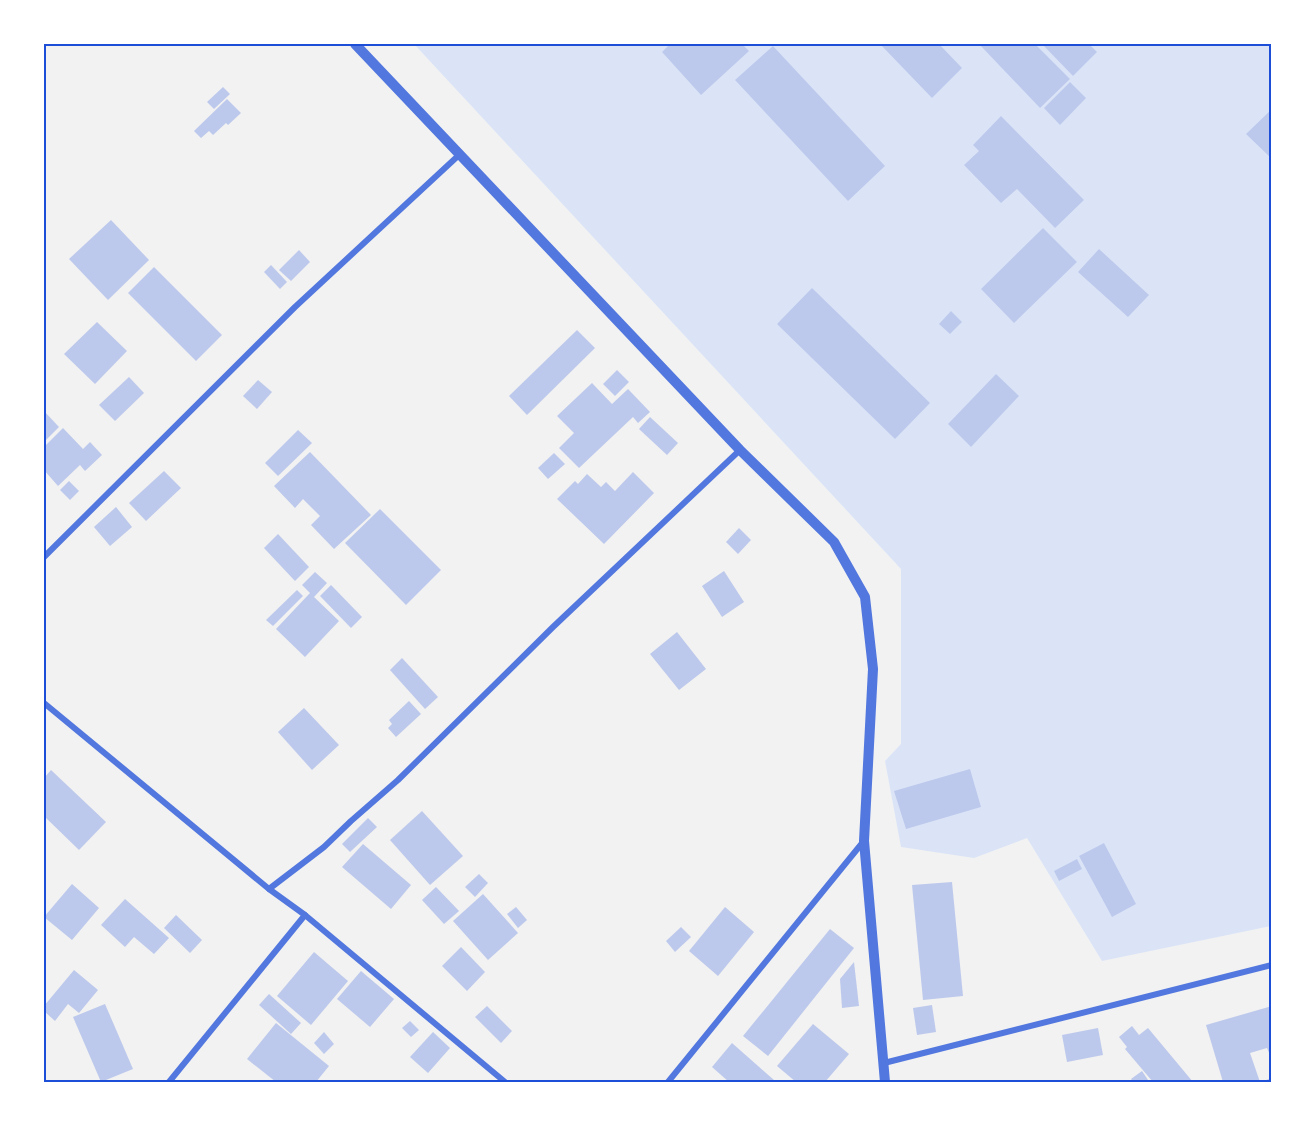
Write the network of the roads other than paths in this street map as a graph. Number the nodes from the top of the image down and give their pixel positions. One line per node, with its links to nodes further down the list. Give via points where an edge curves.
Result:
1 (355, 44): 2 (street)
2 (459, 155): 3 (street); 4 (street, via 295,307)
3 (740, 450): 6 (street, via 834,542 865,597 873,669); 7 (street, via 398,780 324,847)
4 (44, 557)
5 (44, 703): 7 (street)
6 (864, 842): 10 (street); 13 (street)
7 (269, 889): 8 (street)
8 (305, 915): 11 (street); 12 (street)
9 (1272, 965): 10 (street)
10 (884, 1063): 14 (street)
11 (169, 1083)
12 (504, 1083)
13 (668, 1083)
14 (885, 1083)

